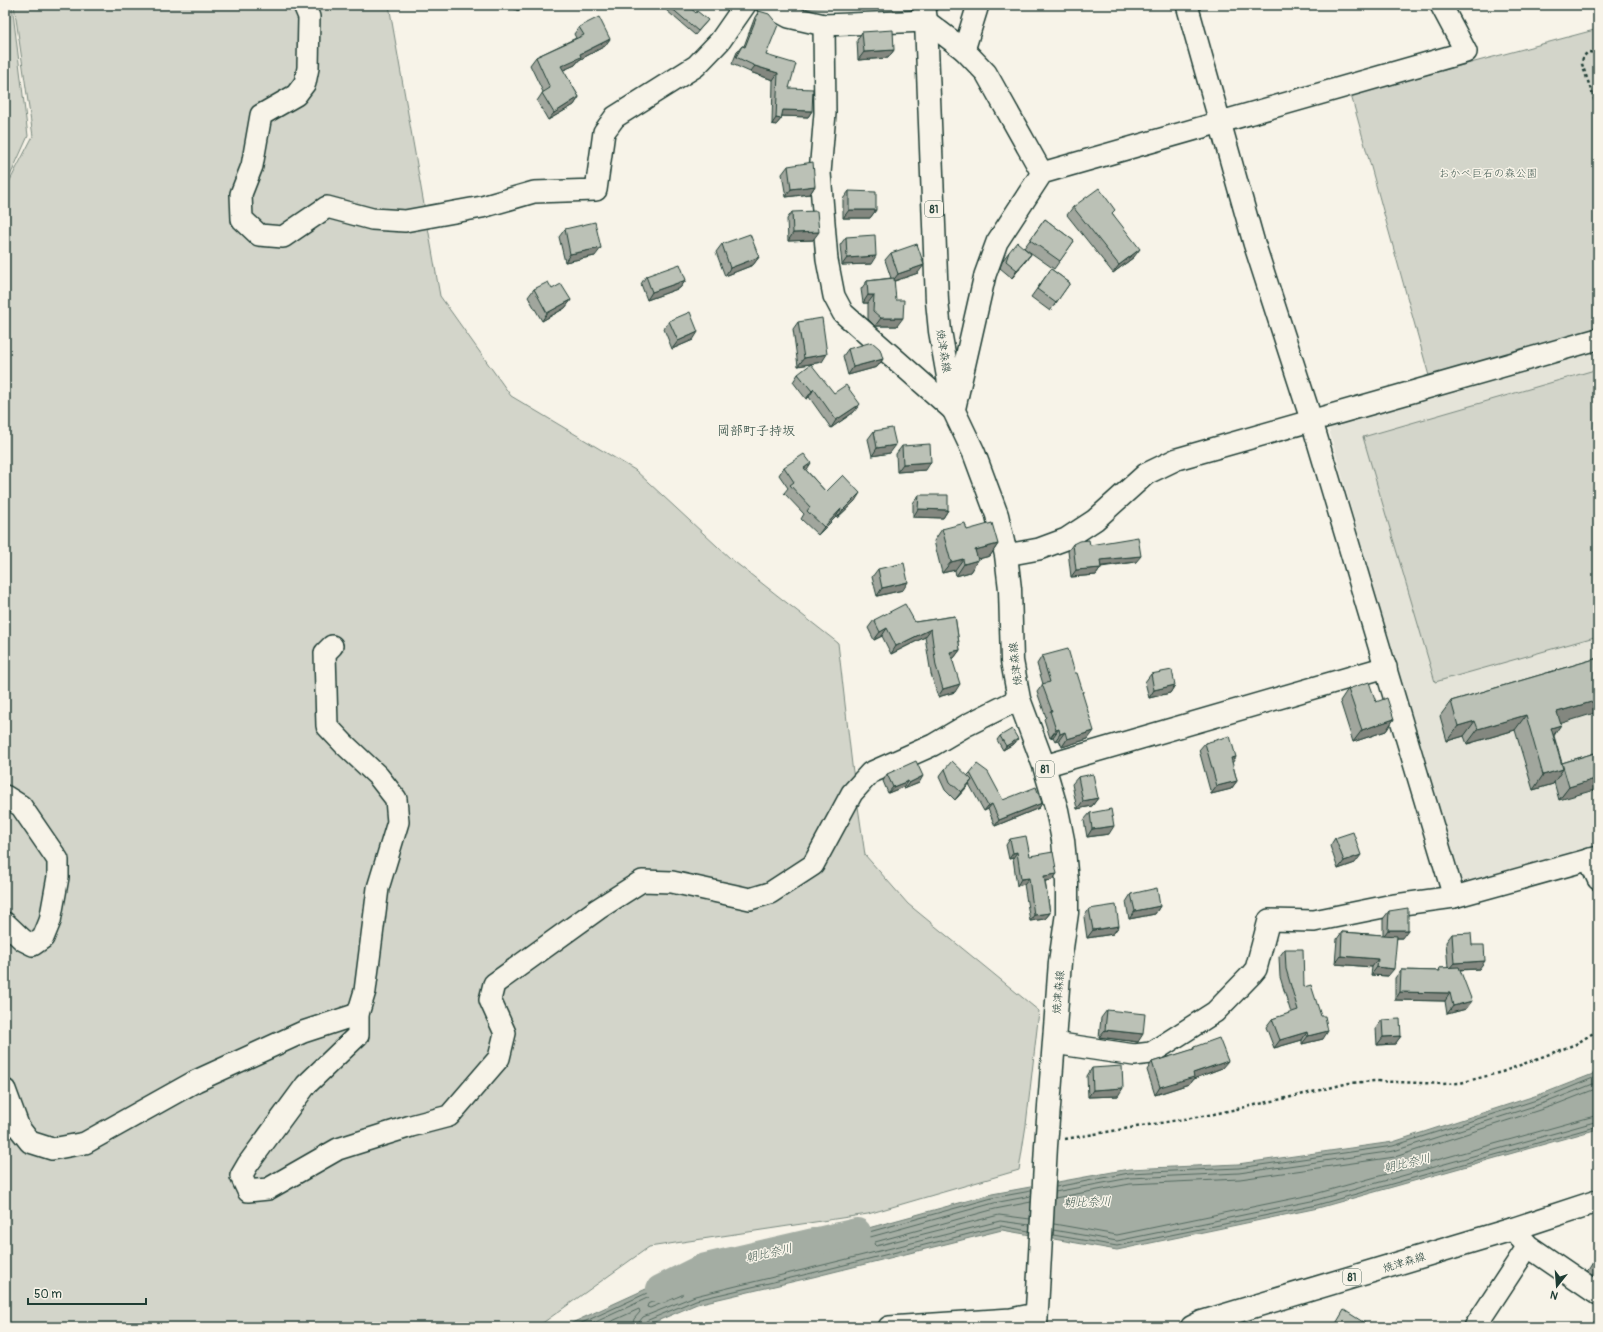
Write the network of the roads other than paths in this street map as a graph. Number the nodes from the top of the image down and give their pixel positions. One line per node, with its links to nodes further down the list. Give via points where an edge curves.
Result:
1 (304, 5): 2 (street, via 309,17 308,68 305,83 296,95 262,115 252,166 241,194 242,219 259,235 283,237 327,207 372,219 405,221 482,207 534,192 596,190 604,132 615,117 696,66 720,41)
2 (745, 5)
3 (767, 5): 8 (street, via 789,17)
4 (978, 5): 9 (street)
5 (1187, 5): 10 (street)
6 (1441, 5): 10 (street, via 1466,52)
7 (925, 13): 8 (street); 9 (street); 13 (main road, 焼津森線 / 81, via 940,331)
8 (824, 25): 13 (street, via 825,113 820,173 834,296 843,313)
9 (964, 50): 11 (street, via 986,73)
10 (1221, 121): 11 (street); 14 (street, via 1254,242)
11 (1042, 173): 13 (street, via 997,242 985,275)
12 (1598, 339): 14 (street)
13 (954, 411): 15 (main road, 焼津森線 / 81, via 974,453 997,515)
14 (1312, 422): 15 (street, via 1177,459 1146,474 1095,520 1066,539 1039,549); 17 (street)
15 (1006, 555): 18 (main road, 焼津森線 / 81, via 1010,589 1012,661)
16 (332, 646): 25 (street, via 325,653 327,726 378,776 396,799 398,822 378,888 365,991)
17 (1386, 667): 19 (street); 23 (street)
18 (1019, 699): 19 (main road, 焼津森線 / 81); 25 (street, via 933,745 870,773 852,793 813,865 770,893 750,899 672,882 642,881 598,909 494,984 490,1000 505,1033 499,1058 449,1116 338,1149 268,1189 248,1191 241,1176 248,1164 306,1084 358,1035)
19 (1044, 766): 26 (main road, 焼津森線 / 81, via 1063,840 1067,882)
20 (5, 796): 24 (street, via 21,806 58,860 58,877 50,921 43,938 33,945)
21 (1593, 858): 22 (street); 23 (street)
22 (1598, 879)
23 (1454, 897): 26 (street, via 1388,906 1314,921 1269,920 1256,969 1251,975 1215,1012 1151,1053 1134,1055)
24 (5, 924)
25 (358, 1014): 27 (street, via 303,1032 196,1081 86,1144 52,1149 30,1142 19,1128)
26 (1054, 1043): 32 (main road, 焼津森線 / 81, via 1054,1143)
27 (5, 1090)
28 (1598, 1201): 29 (main road, 焼津森線)
29 (1513, 1230): 30 (main road); 34 (main road, 焼津森線 / 81)
30 (1528, 1246): 31 (main road); 35 (street)
31 (1598, 1294)
32 (1036, 1312): 33 (street, via 1011,1319)
33 (889, 1327)
34 (1192, 1327)
35 (1475, 1327)

